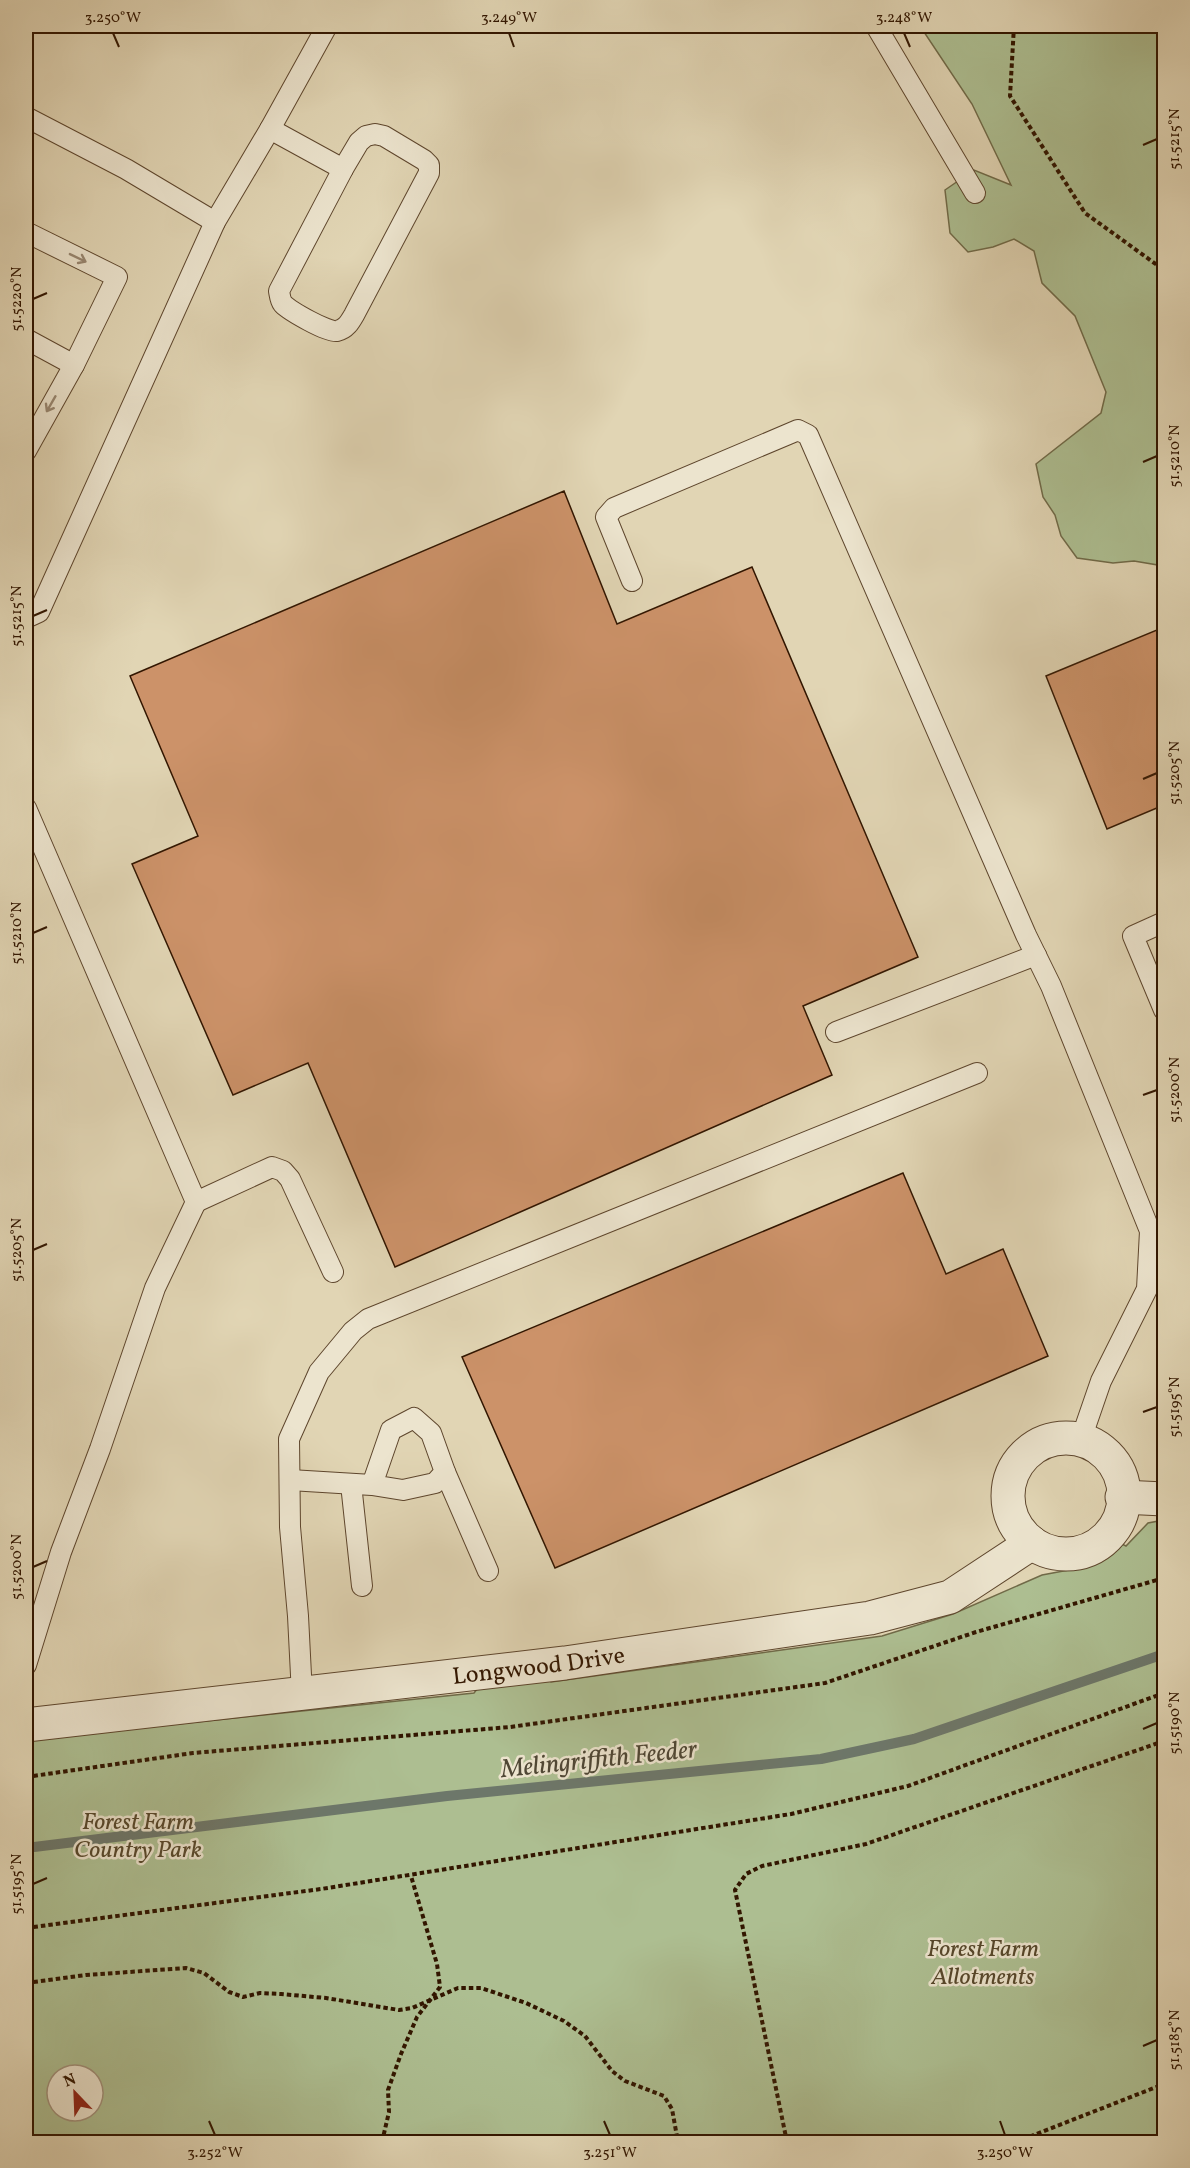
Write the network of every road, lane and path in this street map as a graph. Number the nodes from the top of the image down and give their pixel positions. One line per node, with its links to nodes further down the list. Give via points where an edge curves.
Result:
1 (327, 26): 5 (lane)
2 (876, 26): 7 (lane)
3 (1014, 26): 10 (path, via 1010,96 1085,213)
4 (26, 117): 8 (lane, via 126,169)
5 (270, 129): 6 (lane); 8 (lane)
6 (343, 169): 6 (lane, via 359,142 375,134 429,165 429,173 354,315 348,325 331,332 288,309 280,301 279,291)
7 (975, 193)
8 (215, 222): 15 (lane, via 39,612)
9 (26, 232): 12 (lane, one-way to 12, via 117,277)
10 (1164, 270)
11 (26, 339): 12 (lane)
12 (74, 364): 13 (lane, one-way to 13)
13 (26, 451)
14 (632, 581): 18 (lane, via 606,517 614,508 798,430 808,435)
15 (26, 618)
16 (26, 808): 22 (lane)
17 (1164, 922): 19 (lane, via 1133,936)
18 (1036, 955): 20 (lane); 24 (lane, via 1150,1231 1147,1288 1101,1381)
19 (1164, 1010)
20 (836, 1032)
21 (977, 1073): 26 (lane, via 368,1319 353,1331 320,1372 289,1439)
22 (196, 1202): 23 (lane, via 272,1167 283,1171); 35 (lane, via 154,1288 61,1552)
23 (333, 1272)
24 (1081, 1439): 29 (street, via 1113,1458 1122,1476); 31 (street, via 1061,1437 1041,1443 1013,1471 1008,1489 1010,1509 1017,1528)
25 (446, 1472): 28 (lane, via 435,1483 403,1490); 28 (lane, via 430,1434 414,1418 391,1431); 32 (lane)
26 (290, 1480): 27 (lane); 37 (lane)
27 (351, 1484): 28 (lane); 34 (lane)
28 (372, 1485)
29 (1122, 1497): 30 (street); 31 (street, via 1122,1516 1112,1534 1090,1550 1050,1552)
30 (1164, 1499)
31 (1032, 1543): 37 (street, Longwood Drive, via 950,1597 870,1618 565,1663)
32 (488, 1571)
33 (1164, 1578): 40 (path, via 976,1632 825,1683 510,1727 194,1753)
34 (362, 1586)
35 (26, 1665)
36 (1164, 1693): 41 (path, via 908,1785 791,1814)
37 (302, 1695): 38 (street, Longwood Drive)
38 (26, 1725)
39 (1164, 1742): 48 (path, via 866,1844 762,1866 746,1874 735,1890)
40 (26, 1777)
41 (411, 1876): 42 (path); 44 (path, via 437,1964 440,1987)
42 (26, 1928)
43 (26, 1983): 44 (path, via 186,1968 204,1973 229,1992 243,1997 281,1994 399,2010)
44 (431, 1998): 46 (path, via 417,2017 400,2054 388,2090 389,2112); 47 (path, via 458,1988 481,1988 564,2021 585,2036 612,2071 664,2096 672,2109)
45 (1164, 2084): 49 (path)
46 (382, 2142)
47 (678, 2142)
48 (787, 2142)
49 (1016, 2142)

